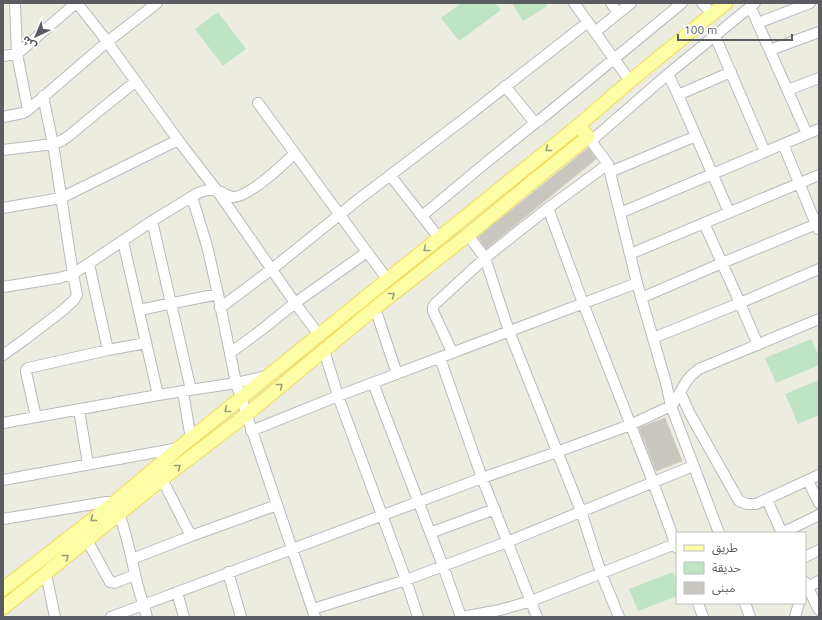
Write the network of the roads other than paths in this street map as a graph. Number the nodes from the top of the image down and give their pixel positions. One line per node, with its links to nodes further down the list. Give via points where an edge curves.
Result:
1 (15, 3): 21 (street)
2 (76, 3): 19 (street); 21 (street)
3 (157, 3): 19 (street)
4 (574, 3): 14 (street)
5 (611, 3): 12 (street)
6 (631, 3): 12 (street)
7 (682, 3): 23 (street)
8 (702, 3): 13 (street)
9 (726, 3): 13 (main road)
10 (810, 3): 15 (street)
11 (753, 5): 15 (street); 18 (street)
12 (618, 14): 16 (street)
13 (712, 14): 27 (main road)
14 (588, 22): 16 (street); 29 (street)
15 (758, 23): 20 (street)
16 (595, 32): 23 (street)
17 (819, 32): 20 (street)
18 (715, 36): 24 (street); 25 (street)
19 (107, 42): 28 (street); 32 (street)
20 (770, 50): 30 (street)
21 (17, 54): 22 (street); 34 (street)
22 (3, 56)
23 (614, 59): 27 (street); 36 (street)
24 (731, 72): 31 (street); 46 (street)
25 (668, 74): 31 (street); 41 (street)
26 (819, 78): 30 (street)
27 (630, 81): 37 (main road)
28 (136, 82): 42 (street); 43 (street, via 70,135)
29 (505, 86): 36 (street); 50 (street)
30 (788, 90): 39 (street)
31 (678, 95): 40 (street)
32 (44, 96): 34 (street); 43 (street)
33 (258, 103): 47 (street)
34 (28, 110): 35 (street)
35 (3, 117)
36 (535, 123): 61 (street)
37 (579, 125): 41 (main road); 66 (main road, one-way to 66)
38 (819, 129): 39 (street)
39 (807, 134): 44 (street)
40 (696, 136): 48 (street); 49 (street)
41 (589, 139): 48 (street); 65 (main road)
42 (178, 140): 53 (street); 55 (street)
43 (53, 144): 45 (street); 55 (street)
44 (783, 144): 46 (street); 52 (street)
45 (3, 150)
46 (765, 152): 49 (street)
47 (295, 153): 53 (street, via 281,167 247,192 232,197); 60 (street)
48 (609, 168): 57 (street); 59 (street)
49 (712, 174): 58 (street); 59 (street)
50 (390, 175): 60 (street); 61 (street)
51 (819, 175): 52 (street)
52 (800, 183): 58 (street); 64 (street)
53 (218, 192): 54 (street, via 209,190); 73 (street)
54 (192, 196): 62 (street); 79 (street)
55 (61, 198): 56 (street); 75 (street)
56 (3, 208)
57 (548, 208): 70 (street); 82 (street)
58 (728, 212): 63 (street)
59 (620, 213): 69 (street)
60 (340, 214): 68 (street); 73 (street)
61 (422, 216): 66 (street)
62 (152, 221): 67 (street); 84 (street)
63 (704, 223): 69 (street); 71 (street)
64 (818, 226): 71 (street)
65 (468, 235): 70 (street); 86 (main road, one-way to 65)
66 (439, 238): 76 (main road, one-way to 76)
67 (123, 241): 72 (street); 87 (street)
68 (367, 252): 76 (street); 81 (street)
69 (630, 254): 77 (street)
70 (485, 258): 89 (street); 96 (street, via 433,308)
71 (722, 263): 80 (street); 83 (street)
72 (89, 264): 75 (street); 94 (street)
73 (272, 269): 81 (street); 85 (street)
74 (819, 269): 83 (street)
75 (72, 274): 78 (street); 98 (street, via 77,295 74,300)
76 (388, 280): 90 (main road)
77 (637, 283): 80 (street); 82 (street)
78 (3, 287)
79 (218, 294): 84 (street); 85 (street)
80 (641, 298): 91 (street)
81 (295, 303): 90 (street); 97 (street)
82 (583, 303): 89 (street); 114 (street)
83 (740, 303): 91 (street); 93 (street)
84 (171, 304): 87 (street); 104 (street)
85 (220, 308): 97 (street)
86 (376, 308): 95 (main road); 100 (street)
87 (139, 310): 92 (street)
88 (819, 319): 93 (street)
89 (509, 331): 96 (street); 118 (street)
90 (319, 335): 101 (main road)
91 (653, 338): 109 (street)
92 (146, 343): 94 (street); 106 (street)
93 (758, 345): 105 (street, via 699,369 684,384)
94 (108, 350): 112 (street, via 27,369)
95 (324, 350): 107 (street); 111 (main road, one-way to 95)
96 (452, 352): 99 (street)
97 (230, 353): 103 (street)
98 (3, 355)
99 (440, 358): 100 (street); 122 (street)
100 (397, 374): 102 (street)
101 (270, 375): 103 (street); 108 (main road)
102 (373, 382): 107 (street); 129 (street)
103 (236, 384): 104 (street); 108 (street)
104 (187, 391): 106 (street); 116 (street)
105 (680, 392): 109 (street); 127 (street, via 739,500 747,504 756,504)
106 (158, 395): 110 (street)
107 (338, 396): 115 (street); 136 (street)
108 (241, 399): 111 (street); 116 (main road, one-way to 116)
109 (671, 406): 114 (street); 120 (street)
110 (79, 410): 112 (street); 119 (street)
111 (246, 414): 115 (street); 123 (main road, one-way to 111)
112 (36, 417): 113 (street)
113 (3, 423)
114 (630, 425): 118 (street); 126 (street)
115 (251, 431): 131 (street)
116 (191, 439): 117 (main road)
117 (179, 448): 119 (street); 128 (main road)
118 (557, 452): 122 (street); 133 (street)
119 (88, 464): 124 (street)
120 (693, 466): 126 (street); 138 (street)
121 (819, 475): 125 (street)
122 (482, 478): 129 (street); 132 (street)
123 (162, 479): 134 (main road); 142 (street)
124 (3, 480)
125 (808, 481): 127 (street); 130 (street)
126 (653, 482): 133 (street); 145 (street)
127 (767, 500): 139 (street)
128 (115, 502): 134 (street); 137 (street); 158 (main road, one-way to 158)
129 (419, 502): 136 (street); 141 (street)
130 (819, 503)
131 (277, 505): 142 (street); 146 (street)
132 (494, 509): 141 (street); 144 (street)
133 (581, 511): 144 (street); 152 (street)
134 (120, 514): 143 (main road); 149 (street)
135 (819, 515): 140 (street)
136 (383, 516): 146 (street); 155 (street)
137 (3, 519)
138 (719, 532)
139 (782, 532)
140 (784, 532)
141 (430, 533): 150 (street)
142 (191, 536): 149 (street)
143 (87, 540): 153 (main road, one-way to 143); 154 (street, via 110,582)
144 (507, 542): 150 (street); 160 (street)
145 (676, 546): 152 (street)
146 (292, 549): 151 (street); 167 (street)
147 (819, 550): 148 (street)
148 (806, 556)
149 (132, 559): 154 (street)
150 (443, 566): 155 (street); 176 (street)
151 (228, 572): 159 (street); 174 (street)
152 (601, 573): 160 (street); 178 (street)
153 (46, 574): 165 (main road); 170 (street)
154 (135, 575): 164 (street)
155 (406, 580): 167 (street); 175 (street)
156 (819, 581): 157 (street)
157 (806, 587): 166 (street)
158 (3, 590)
159 (177, 592): 164 (street); 173 (street)
160 (531, 602): 169 (street); 177 (street)
161 (698, 604): 179 (street)
162 (745, 604): 180 (street)
163 (799, 604): 181 (street)
164 (144, 605): 168 (street); 172 (street)
165 (3, 608)
166 (819, 610)
167 (314, 613)
168 (126, 614): 171 (street)
169 (501, 614): 176 (street)
170 (55, 617)
171 (110, 617)
172 (147, 617)
173 (184, 617)
174 (241, 617)
175 (418, 617)
176 (461, 617)
177 (537, 617)
178 (619, 617)
179 (703, 617)
180 (750, 617)
181 (795, 617)

